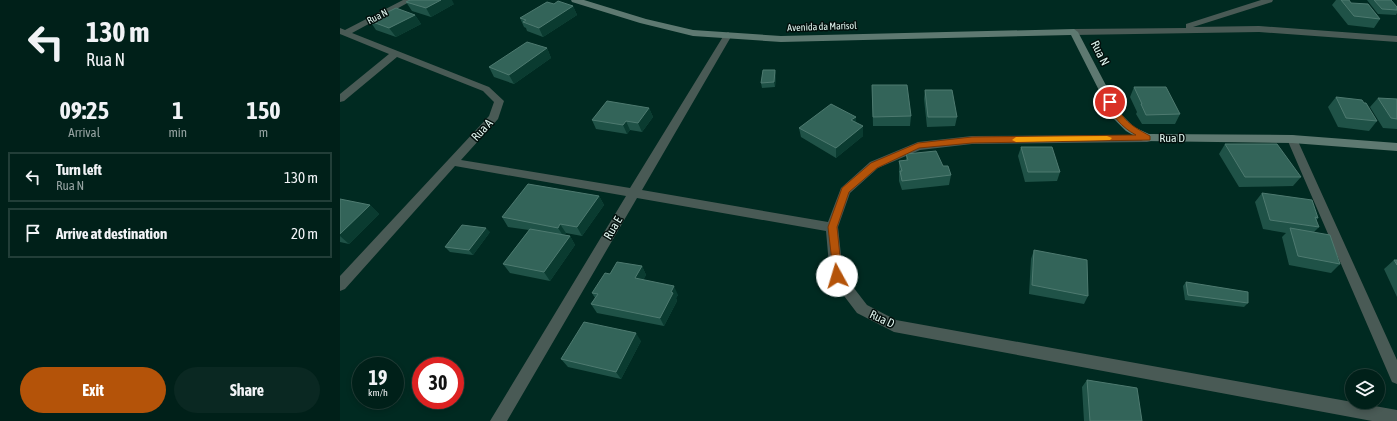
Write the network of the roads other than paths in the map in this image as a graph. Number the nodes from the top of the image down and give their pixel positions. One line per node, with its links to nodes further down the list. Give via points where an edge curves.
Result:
1 (409, 0): 5 (street, Rua N)
2 (575, 0): 7 (street, Avenida da Marisol, via 686,31)
3 (1269, 0): 4 (street)
4 (1172, 30): 6 (street); 8 (street, via 1260,29)
5 (343, 32): 9 (street, Rua A)
6 (1074, 32): 7 (street, Avenida da Marisol, via 782,39); 11 (street, Rua N, via 1117,116 1130,129)
7 (728, 35): 15 (street, Rua E)
8 (1397, 39)
9 (396, 53): 10 (street); 14 (street, Rua A, via 486,89 499,101 494,116)
10 (340, 99)
11 (1147, 138): 12 (street, Rua D); 16 (street, Rua D, via 972,140 918,146 874,165 845,191)
12 (1292, 139): 13 (street, Rua D); 18 (street)
13 (1397, 147)
14 (452, 162): 15 (street); 17 (street, Rua A)
15 (634, 193): 16 (street); 20 (street, Rua E)
16 (832, 227): 19 (street, Rua D, via 837,276 862,309 894,326)
17 (340, 285)
18 (1397, 377)
19 (1397, 418)
20 (498, 421)

